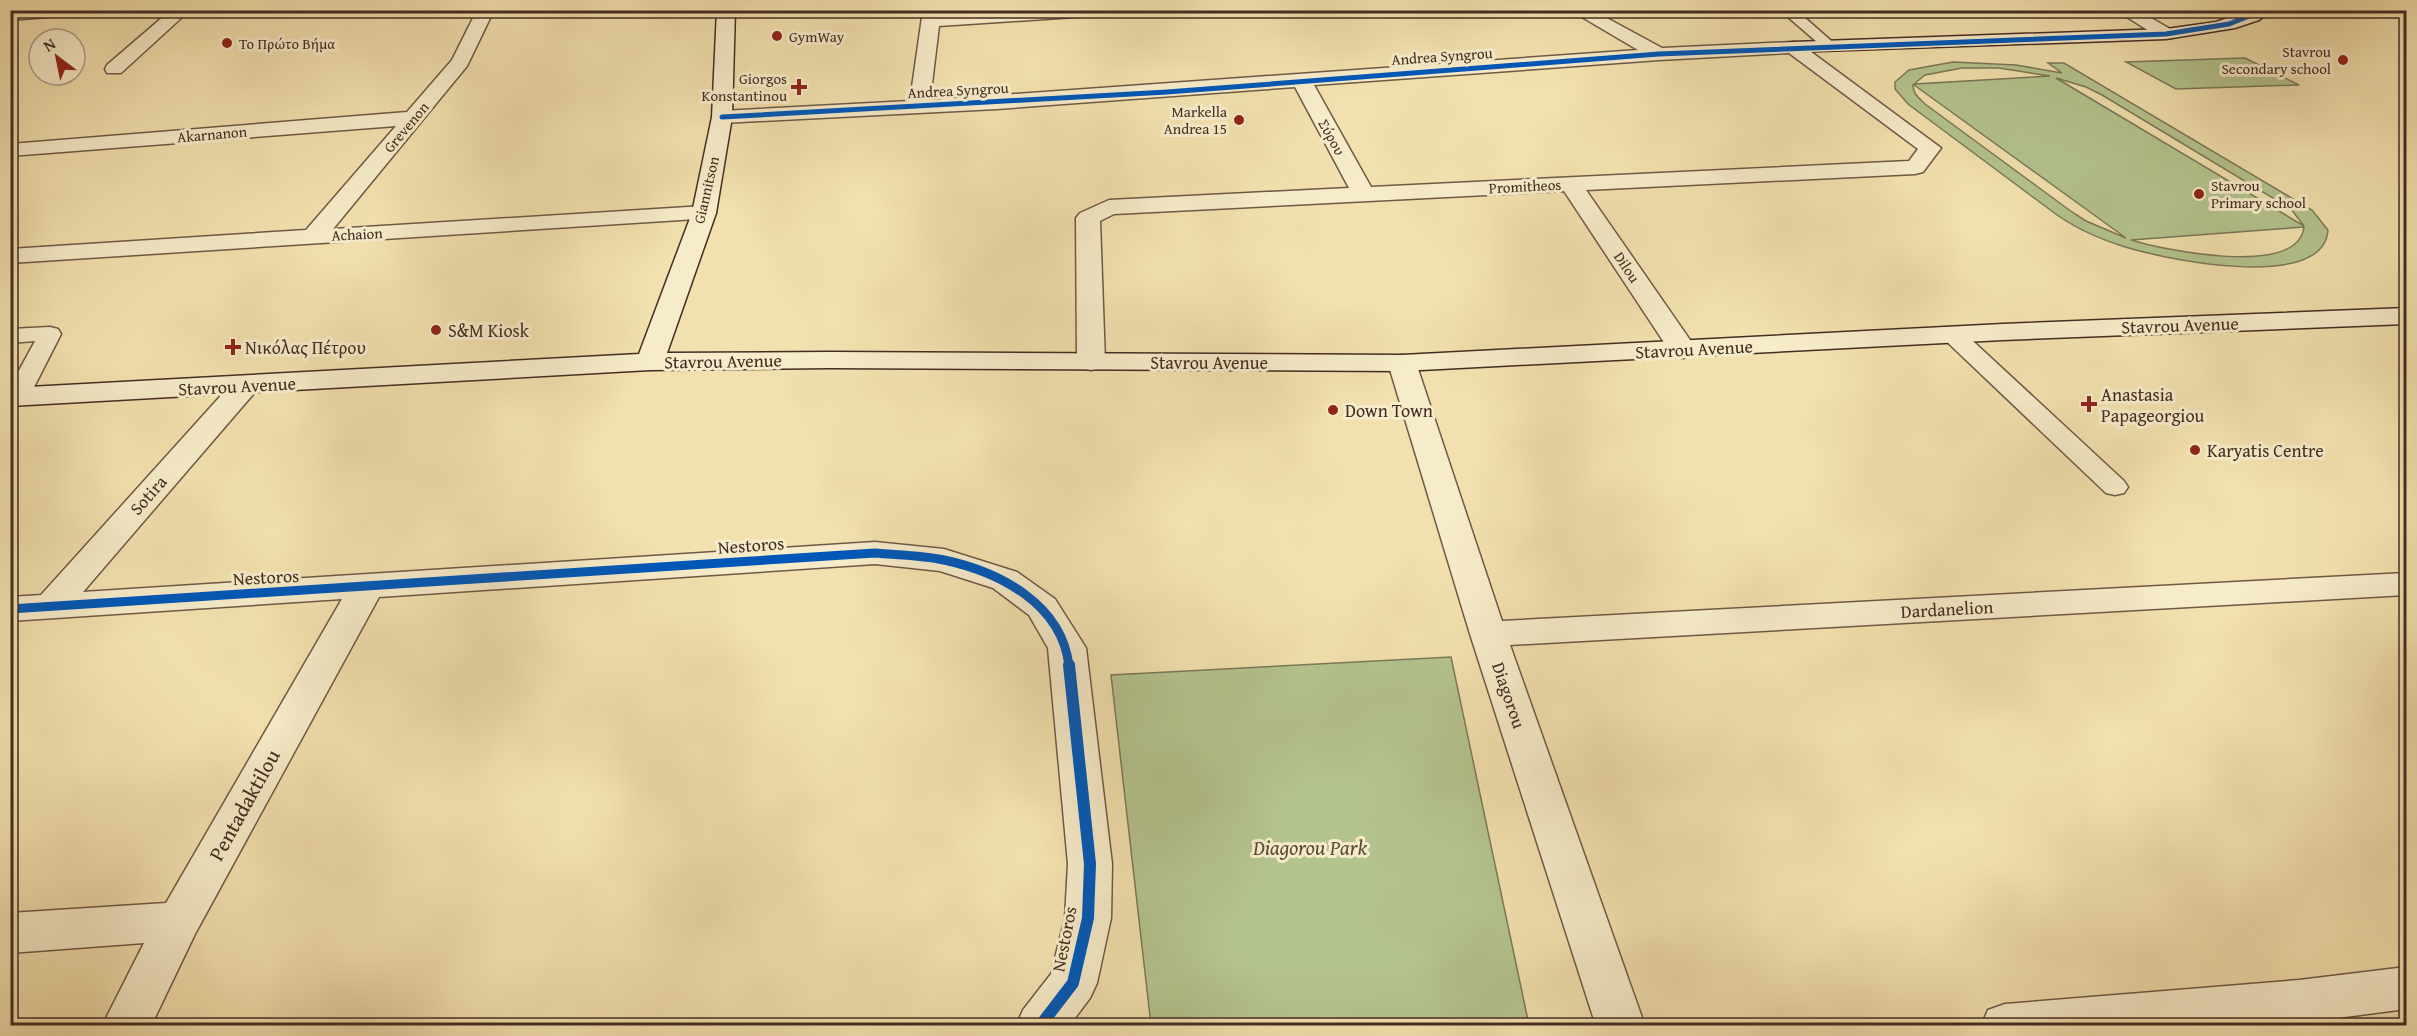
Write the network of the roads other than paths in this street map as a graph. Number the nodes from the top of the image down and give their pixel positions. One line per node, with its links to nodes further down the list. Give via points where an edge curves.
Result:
1 (74, 10): 10 (street)
2 (182, 10): 16 (street)
3 (486, 10): 20 (street, Grevenon, via 460,62)
4 (726, 10): 19 (street, Giannitson)
5 (1105, 10): 11 (street)
6 (1578, 10): 15 (street)
7 (1787, 10): 13 (lane)
8 (2124, 10): 12 (street)
9 (2264, 10): 12 (street, Andrea Syngrou, via 2220,27)
10 (10, 15)
11 (932, 16): 18 (street)
12 (2166, 34): 13 (street, Andrea Syngrou)
13 (1825, 42): 14 (street, Andrea Syngrou)
14 (1792, 48): 15 (street, Andrea Syngrou); 22 (street, Promitheos, via 1930,148 1915,166)
15 (1659, 54): 17 (street, Andrea Syngrou)
16 (114, 69)
17 (1302, 81): 18 (street, Andrea Syngrou); 23 (street, Σύρου)
18 (919, 107): 19 (street, Andrea Syngrou)
19 (722, 117): 24 (street, Giannitson)
20 (414, 118): 21 (street, Akarnanon); 25 (street, Grevenon)
21 (10, 150)
22 (1571, 184): 23 (street, Promitheos); 30 (street, Dilou)
23 (1363, 194): 32 (street, Promitheos, via 1109,207 1088,218)
24 (704, 213): 25 (street, Achaion); 31 (street, Giannitson)
25 (314, 237): 26 (street, Achaion)
26 (10, 256)
27 (2406, 316): 28 (street, Stavrou Avenue)
28 (1953, 334): 30 (street, Stavrou Avenue); 36 (lane)
29 (10, 336): 35 (lane, via 50,334)
30 (1683, 350): 33 (street, Stavrou Avenue)
31 (650, 362): 32 (street, Stavrou Avenue); 34 (street, Stavrou Avenue)
32 (1091, 362): 33 (street, Stavrou Avenue)
33 (1402, 363): 41 (street, Diagorou)
34 (244, 386): 35 (street, Stavrou Avenue); 39 (street, Sotira)
35 (14, 397)
36 (2115, 487)
37 (2406, 584): 41 (street, Dardanelion)
38 (367, 588): 39 (street, Nestoros); 42 (street, Pentadaktilou); 47 (street, Nestoros, via 874,553 944,560 1005,580 1042,607 1067,648 1090,864 1088,918 1073,983)
39 (52, 605): 40 (street, Nestoros)
40 (10, 609)
41 (1488, 634): 48 (street, Diagorou)
42 (179, 921): 43 (street); 46 (street, Pentadaktilou)
43 (10, 933)
44 (2406, 988): 45 (street)
45 (2308, 1014): 49 (street)
46 (126, 1026)
47 (1040, 1026)
48 (1622, 1026)
49 (2005, 1026)

